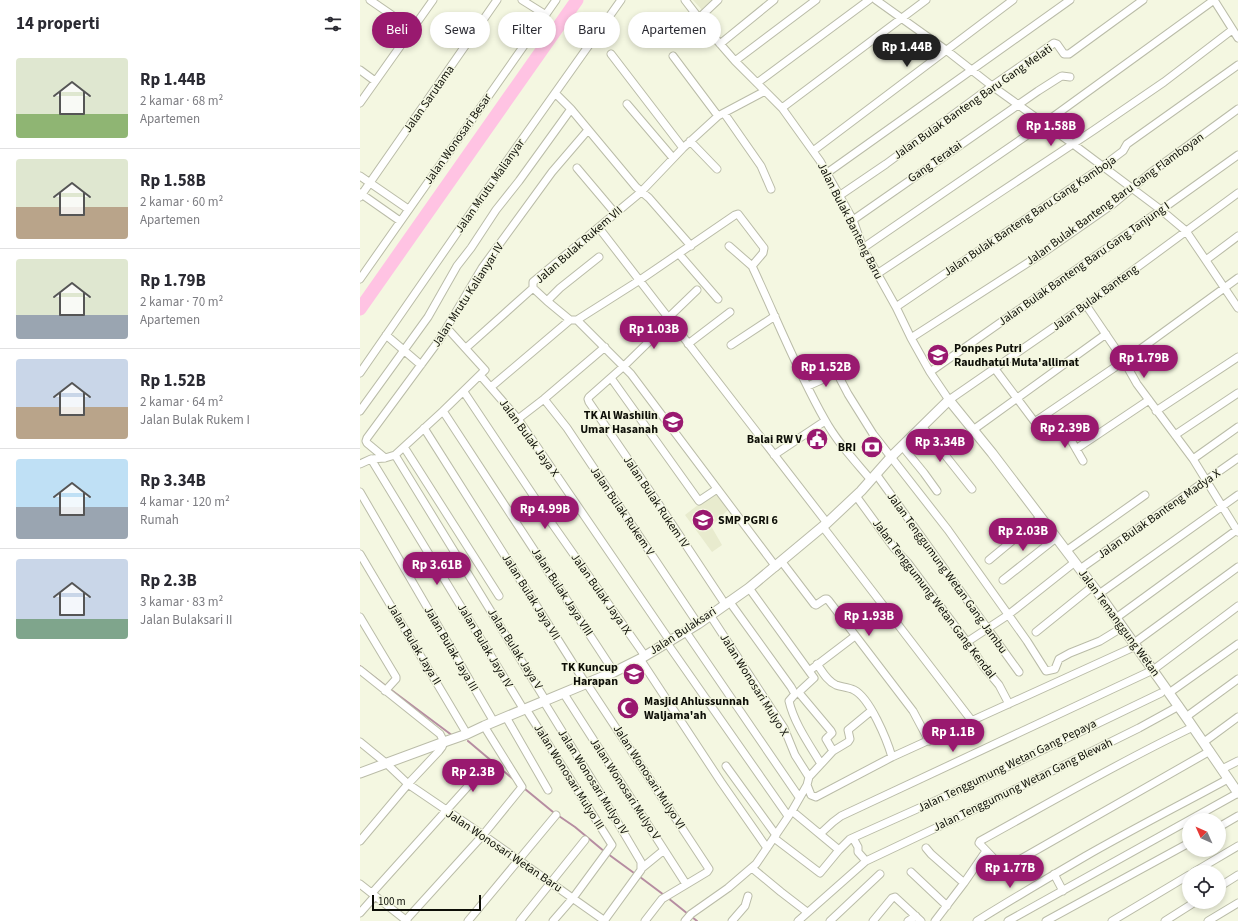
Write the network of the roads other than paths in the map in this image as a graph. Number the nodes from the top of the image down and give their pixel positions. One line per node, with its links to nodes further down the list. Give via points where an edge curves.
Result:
1 (370, 0): 18 (street)
2 (433, 0): 24 (street)
3 (497, 0): 65 (street, Jalan Sarutama)
4 (522, 0): 20 (street)
5 (556, 0): 21 (street, Jalan Wonosari Besar)
6 (621, 0): 44 (street, Jalan Mrutu Malianyar)
7 (686, 0): 22 (street, Jalan Bulak Banteng Baru)
8 (718, 0): 23 (street)
9 (774, 0): 28 (street)
10 (816, 0): 35 (street)
11 (869, 0): 41 (street)
12 (876, 0): 25 (street)
13 (926, 0): 25 (street)
14 (1013, 0): 32 (street)
15 (1070, 0): 38 (street)
16 (1143, 0): 42 (street, Jalan Bulak Banteng Baru Gang Melati, via 1068,54 1064,54 1054,43)
17 (1214, 0): 26 (street); 52 (street)
18 (378, 2): 19 (street)
19 (391, 12)
20 (541, 12)
21 (548, 12)
22 (695, 12)
23 (705, 12)
24 (422, 15)
25 (901, 18): 32 (street); 48 (street)
26 (1232, 30): 27 (street); 55 (street, via 1164,82)
27 (1238, 37)
28 (721, 43)
29 (721, 45): 35 (street, Jalan Bulak Banteng Baru)
30 (398, 48): 40 (street)
31 (523, 48): 72 (street, Jalan Wonosari Besar)
32 (946, 50): 38 (street); 57 (street)
33 (611, 54): 56 (street)
34 (673, 56): 51 (street)
35 (735, 61): 41 (street, Jalan Bulak Banteng Baru)
36 (1238, 65): 60 (street, Jalan Bulak Banteng Baru Gang Kamboja, via 1127,144 1123,151)
37 (360, 70): 40 (street)
38 (971, 70): 42 (street); 63 (street)
39 (1070, 77): 47 (street, Gang Teratai, via 1060,76)
40 (375, 81): 45 (street)
41 (757, 83): 43 (street, Jalan Bulak Banteng Baru)
42 (992, 86): 47 (street); 71 (street, Jalan Bulak Banteng Baru Gang Melati, via 926,136)
43 (763, 91): 48 (street, Jalan Bulak Banteng Baru); 51 (street, Jalan Bulak Rukem VII)
44 (555, 93): 49 (street); 105 (street, Jalan Mrutu Malianyar)
45 (360, 103)
46 (627, 104): 59 (street)
47 (1018, 104): 52 (street); 75 (street, Gang Teratai)
48 (782, 108): 57 (street, Jalan Bulak Banteng Baru)
49 (571, 109): 53 (street); 111 (street, via 457,266 428,317)
50 (1238, 110): 66 (street, Jalan Bulak Banteng Baru Gang Flamboyan)
51 (721, 115): 54 (street, Jalan Bulak Rukem VII); 67 (street, via 761,166)
52 (1044, 123): 55 (street); 82 (street)
53 (588, 130): 68 (street); 103 (street, Jalan Mrutu Kalianyar IV, via 552,172 487,262)
54 (690, 141): 56 (street, Jalan Bulak Rukem VII); 62 (street)
55 (1073, 144): 60 (street); 87 (street)
56 (683, 148): 59 (street, Jalan Bulak Rukem VII)
57 (813, 151): 63 (street, Jalan Bulak Banteng Baru)
58 (1238, 155): 73 (street, Jalan Bulak Banteng Baru Gang Tanjung I)
59 (674, 158): 68 (street, Jalan Bulak Rukem VII)
60 (1102, 166): 66 (street); 97 (street, Jalan Bulak Banteng Baru Gang Kamboja)
61 (577, 168): 74 (street)
62 (717, 170)
63 (827, 173): 71 (street, Jalan Bulak Banteng Baru)
64 (360, 176): 65 (street)
65 (370, 183): 70 (street, Jalan Sarutama); 72 (street)
66 (1131, 188): 73 (street); 106 (street, Jalan Bulak Banteng Baru Gang Flamboyan, via 1113,204 1040,255)
67 (771, 189)
68 (641, 192): 74 (street, Jalan Bulak Rukem VII); 80 (street)
69 (1238, 193): 78 (street, Jalan Bulak Banteng)
70 (361, 195): 76 (street)
71 (839, 196): 75 (street, Jalan Bulak Banteng Baru)
72 (408, 209): 76 (street, Jalan Wonosari Besar)
73 (1161, 210): 78 (street); 117 (street, Jalan Bulak Banteng Baru Gang Tanjung I)
74 (615, 213): 77 (street, Jalan Bulak Rukem VII)
75 (853, 220): 82 (street, Jalan Bulak Banteng Baru)
76 (400, 221): 89 (street, Jalan Wonosari Besar)
77 (599, 228): 90 (street); 91 (street, Jalan Bulak Rukem VII, via 533,282)
78 (1186, 231): 85 (street); 96 (street, Jalan Bulak Banteng)
79 (1238, 236): 85 (street)
80 (691, 246): 83 (street); 86 (street, via 736,214 740,214 764,248)
81 (729, 246): 86 (street)
82 (863, 248): 87 (street, Jalan Bulak Banteng Baru)
83 (679, 254): 90 (street); 94 (street)
84 (599, 257): 95 (street)
85 (1206, 260): 92 (street)
86 (752, 266): 100 (street, Jalan Tenggumung Wetan Gang Jambu)
87 (877, 274): 97 (street, Jalan Bulak Banteng Baru)
88 (1238, 278): 92 (street)
89 (360, 279)
90 (640, 280): 101 (street); 102 (street)
91 (533, 288): 95 (street); 110 (street, Jalan Bulak Rukem VII)
92 (1224, 288): 98 (street); 113 (street)
93 (697, 290): 101 (street)
94 (718, 300)
95 (547, 301): 102 (street)
96 (1086, 305): 104 (street); 116 (street, Jalan Bulak Banteng)
97 (896, 307): 106 (street, Jalan Bulak Banteng Baru)
98 (1238, 308)
99 (730, 312): 107 (street)
100 (775, 316): 108 (street); 121 (street, Jalan Tenggumung Wetan Gang Jambu)
101 (669, 319): 107 (street); 115 (street)
102 (573, 320): 109 (street); 122 (street)
103 (447, 328): 110 (street); 114 (street, Jalan Mrutu Kalianyar IV)
104 (1106, 334): 113 (street); 126 (street)
105 (386, 335): 111 (street); 118 (street, Jalan Mrutu Malianyar)
106 (911, 338): 117 (street, Jalan Bulak Banteng Baru)
107 (688, 344): 144 (street)
108 (731, 345)
109 (605, 347): 115 (street); 125 (street)
110 (466, 348): 119 (street, via 484,368)
111 (404, 350): 114 (street); 130 (street)
112 (1238, 357): 129 (street)
113 (1124, 361): 126 (street, via 1036,421); 127 (street)
114 (421, 365): 146 (street, Jalan Mrutu Kalianyar IV, via 366,439 367,443)
115 (624, 366): 120 (street); 154 (street)
116 (995, 369): 126 (street); 128 (street, Jalan Bulak Banteng)
117 (930, 372): 128 (street, Jalan Bulak Banteng Baru)
118 (360, 373)
119 (480, 375): 122 (street, Jalan Bulak Jaya X); 123 (street)
120 (611, 378): 154 (street, via 699,501); 177 (street, Jalan Bulak Rukem IV, via 588,399)
121 (808, 386): 133 (street, Jalan Tenggumung Wetan Gang Jambu); 145 (street, via 837,373 873,434)
122 (491, 387): 132 (street, Jalan Bulak Jaya X)
123 (464, 392): 131 (street); 193 (street, Jalan Bulak Jaya IX)
124 (1238, 393): 139 (street)
125 (544, 399): 132 (street); 183 (street, Jalan Bulak Rukem V, via 567,428)
126 (1017, 399): 138 (street)
127 (1148, 400): 129 (street); 142 (street)
128 (946, 402): 134 (street, Jalan Bulaksari); 138 (street, Jalan Temanggung Wetan)
129 (1156, 410): 139 (street)
130 (360, 411)
131 (443, 411): 136 (street); 198 (street, Jalan Bulak Jaya VIII)
132 (518, 419): 189 (street, Jalan Bulak Jaya X)
133 (825, 421): 144 (street); 152 (street, Jalan Tenggumung Wetan Gang Jambu, via 845,450)
134 (922, 426): 140 (street, Jalan Bulaksari); 155 (street)
135 (1238, 427): 149 (street)
136 (424, 428): 141 (street); 201 (street, Jalan Bulak Jaya VII)
137 (1064, 428): 142 (street)
138 (973, 430): 162 (street, Jalan Temanggung Wetan)
139 (1175, 435): 149 (street)
140 (902, 446): 145 (street, Jalan Bulaksari); 156 (street)
141 (404, 447): 143 (street); 176 (street)
142 (1076, 449): 150 (street)
143 (395, 455): 146 (street); 206 (street, Jalan Bulak Jaya V)
144 (774, 455): 163 (street)
145 (892, 456): 152 (street, Jalan Bulaksari); 179 (street)
146 (385, 458): 148 (street)
147 (1238, 458): 153 (street, Jalan Bulak Banteng Madya X)
148 (371, 459): 151 (street); 209 (street, Jalan Bulak Jaya IV)
149 (1193, 459): 153 (street)
150 (1083, 461)
151 (360, 464)
152 (873, 477): 160 (street, Jalan Bulaksari); 185 (street, Jalan Tenggumung Wetan Gang Jambu)
153 (1206, 481): 161 (street); 170 (street, Jalan Bulak Banteng Madya X)
154 (717, 489): 169 (street)
155 (972, 489)
156 (937, 491)
157 (360, 492): 215 (street, Jalan Bulak Jaya III)
158 (1145, 495): 166 (street)
159 (1238, 495): 161 (street)
160 (856, 496): 163 (street, Jalan Bulaksari); 190 (street, Jalan Tenggumung Wetan Gang Kendal)
161 (1222, 506): 164 (street); 175 (street)
162 (1041, 517): 165 (street, Jalan Temanggung Wetan); 168 (street)
163 (825, 525): 169 (street, Jalan Bulaksari); 214 (street)
164 (1238, 531): 182 (street)
165 (1056, 538): 166 (street, Jalan Temanggung Wetan); 172 (street)
166 (1066, 551): 170 (street, Jalan Temanggung Wetan)
167 (360, 554): 218 (street, Jalan Bulak Jaya II)
168 (989, 560)
169 (779, 564): 174 (street, Jalan Bulaksari); 188 (street, via 814,604 827,599)
170 (1077, 566): 173 (street, Jalan Temanggung Wetan); 179 (street, Jalan Bulak Banteng Madya X)
171 (1238, 567): 192 (street)
172 (1003, 580)
173 (1093, 586): 175 (street, Jalan Temanggung Wetan); 187 (street)
174 (749, 588): 177 (street, Jalan Bulaksari); 196 (street)
175 (1099, 594): 182 (street, Jalan Temanggung Wetan)
176 (499, 596)
177 (727, 603): 180 (street, Jalan Bulaksari); 203 (street, Jalan Bulak Rukem IV)
178 (1238, 606): 197 (street)
179 (1008, 615): 184 (street, via 1046,671 1055,669 1059,659 1064,656 1100,641); 185 (street, Jalan Bulak Banteng Madya X)
180 (710, 616): 183 (street, Jalan Bulaksari); 233 (street, Jalan Wonosari Mulyo X, via 784,728 795,755)
181 (360, 617): 202 (street, via 396,677)
182 (1116, 618): 184 (street, Jalan Temanggung Wetan)
183 (698, 624): 186 (street, Jalan Bulaksari)
184 (1120, 629): 192 (street, Jalan Temanggung Wetan)
185 (988, 630): 190 (street, Jalan Bulak Banteng Madya X); 199 (street, Jalan Tenggumung Wetan Gang Jambu)
186 (686, 632): 189 (street, Jalan Bulaksari); 239 (street)
187 (1036, 632)
188 (856, 636): 194 (street); 219 (street, via 913,711)
189 (668, 642): 193 (street, Jalan Bulaksari); 241 (street, Jalan Bulak Jaya X)
190 (967, 642): 207 (street, Jalan Tenggumung Wetan Gang Kendal)
191 (1238, 644): 204 (street, Jalan Tenggumung Wetan Gang Pepaya)
192 (1134, 646): 197 (street, Jalan Temanggung Wetan); 207 (street)
193 (642, 658): 198 (street, Jalan Bulaksari); 253 (street, Jalan Bulak Jaya IX, via 721,782)
194 (817, 664): 196 (street); 210 (street, via 832,682 859,694)
195 (360, 670): 202 (street)
196 (809, 671): 203 (street, via 814,678)
197 (1151, 671): 204 (street, Jalan Temanggung Wetan); 245 (street, via 841,816)
198 (614, 672): 201 (street, Jalan Bulaksari)
199 (1019, 672)
200 (1238, 679): 211 (street)
201 (586, 684): 205 (street, Jalan Bulaksari); 272 (street, Jalan Wonosari Mulyo VI, via 709,869)
202 (388, 689): 221 (street, via 440,734)
203 (797, 692): 223 (street, Jalan Bulak Rukem IV, via 831,731 826,739); 229 (street, via 789,701 790,706)
204 (1165, 692): 208 (street, Jalan Temanggung Wetan); 248 (street, Jalan Tenggumung Wetan Gang Pepaya)
205 (564, 694): 206 (street, Jalan Bulaksari); 255 (street, Jalan Wonosari Mulyo V)
206 (545, 701): 209 (street, Jalan Bulaksari); 260 (street, Jalan Wonosari Mulyo IV)
207 (1010, 704): 214 (street)
208 (1175, 708): 211 (street, Jalan Temanggung Wetan); 259 (street, Jalan Tenggumung Wetan Gang Blewah)
209 (525, 710): 212 (street, Jalan Bulaksari); 276 (street, Jalan Wonosari Mulyo III, via 612,846)
210 (872, 711): 223 (street, via 848,730 848,742); 225 (street)
211 (1186, 716): 217 (street, Jalan Temanggung Wetan)
212 (506, 717): 215 (street, Jalan Bulaksari); 237 (street)
213 (1238, 717): 222 (street)
214 (972, 721): 219 (street)
215 (494, 722): 216 (street, Jalan Bulaksari)
216 (484, 726): 218 (street, Jalan Bulaksari); 246 (street, via 522,787)
217 (1191, 728): 222 (street, Jalan Temanggung Wetan); 257 (street, via 980,841)
218 (467, 734): 221 (street, Jalan Bulaksari)
219 (930, 741): 225 (street)
220 (360, 742): 227 (street, Jalan Wonosari Wetan Baru)
221 (444, 742): 227 (street, Jalan Bulaksari); 235 (street, via 439,751)
222 (1204, 742): 224 (street, Jalan Temanggung Wetan)
223 (833, 751): 229 (street)
224 (1208, 753): 231 (street, Jalan Temanggung Wetan); 257 (street, via 1005,868)
225 (892, 757): 236 (street, via 816,797 811,795)
226 (1238, 762): 231 (street)
227 (387, 764): 232 (street, Jalan Bulaksari); 235 (street, Jalan Wonosari Wetan Baru)
228 (488, 764): 240 (street)
229 (821, 764): 233 (street)
230 (726, 766): 247 (street)
231 (1222, 769): 234 (street, Jalan Temanggung Wetan)
232 (360, 773)
233 (809, 777): 236 (street)
234 (1226, 780): 238 (street, Jalan Temanggung Wetan); 265 (street)
235 (408, 784): 240 (street, Jalan Wonosari Wetan Baru); 250 (street)
236 (806, 785): 239 (street)
237 (548, 790)
238 (1235, 794): 273 (street)
239 (800, 797): 241 (street)
240 (445, 810): 246 (street, Jalan Wonosari Wetan Baru); 274 (street)
241 (790, 814): 245 (street, Jalan Bulak Jaya X); 247 (street)
242 (556, 815): 258 (street)
243 (1238, 816): 244 (street)
244 (1226, 823)
245 (820, 834): 256 (street, Jalan Bulak Jaya X)
246 (483, 835): 258 (street, Jalan Wonosari Wetan Baru); 283 (street)
247 (774, 837): 253 (street); 256 (street, Jalan Tenggumung Wetan Gang Pepaya, via 818,872 822,871)
248 (853, 838): 256 (street, Jalan Tenggumung Wetan Gang Pepaya); 259 (street, via 858,852)
249 (585, 840): 268 (street)
250 (360, 841)
251 (1238, 846): 261 (street)
252 (1182, 847): 298 (street)
253 (767, 848): 262 (street)
254 (926, 848): 269 (street)
255 (664, 850): 260 (street); 272 (street, Jalan Wonosari Mulyo V)
256 (839, 850)
257 (986, 852): 269 (street)
258 (519, 861): 268 (street, Jalan Wonosari Wetan Baru); 284 (street)
259 (866, 861): 280 (street, Jalan Tenggumung Wetan Gang Blewah)
260 (641, 865): 287 (street)
261 (1206, 865)
262 (752, 868): 280 (street); 289 (street)
263 (911, 872): 278 (street)
264 (880, 874): 292 (street)
265 (1054, 874): 273 (street); 296 (street)
266 (1238, 875): 270 (street)
267 (1182, 879): 299 (street)
268 (550, 882): 276 (street, Jalan Wonosari Wetan Baru); 285 (street)
269 (964, 883): 278 (street)
270 (1226, 883)
271 (360, 884): 274 (street)
272 (686, 884): 288 (street, via 661,900)
273 (1063, 891): 297 (street)
274 (373, 895): 281 (street); 283 (street)
275 (748, 896): 290 (street, via 742,910)
276 (572, 898): 286 (street); 287 (street, Jalan Wonosari Wetan Baru)
277 (1238, 903): 301 (street)
278 (947, 906): 295 (street)
279 (1184, 909): 300 (street)
280 (807, 912): 291 (street, Jalan Tenggumung Wetan Gang Blewah)
281 (360, 913)
282 (918, 919): 293 (street, via 895,897); 294 (street)
283 (406, 921)
284 (468, 921)
285 (520, 921)
286 (553, 921)
287 (604, 921)
288 (644, 921)
289 (685, 921)
290 (732, 921)
291 (798, 921)
292 (830, 921)
293 (873, 921)
294 (908, 921)
295 (935, 921)
296 (977, 921)
297 (1008, 921)
298 (1046, 921)
299 (1112, 921)
300 (1164, 921)
301 (1208, 921)

